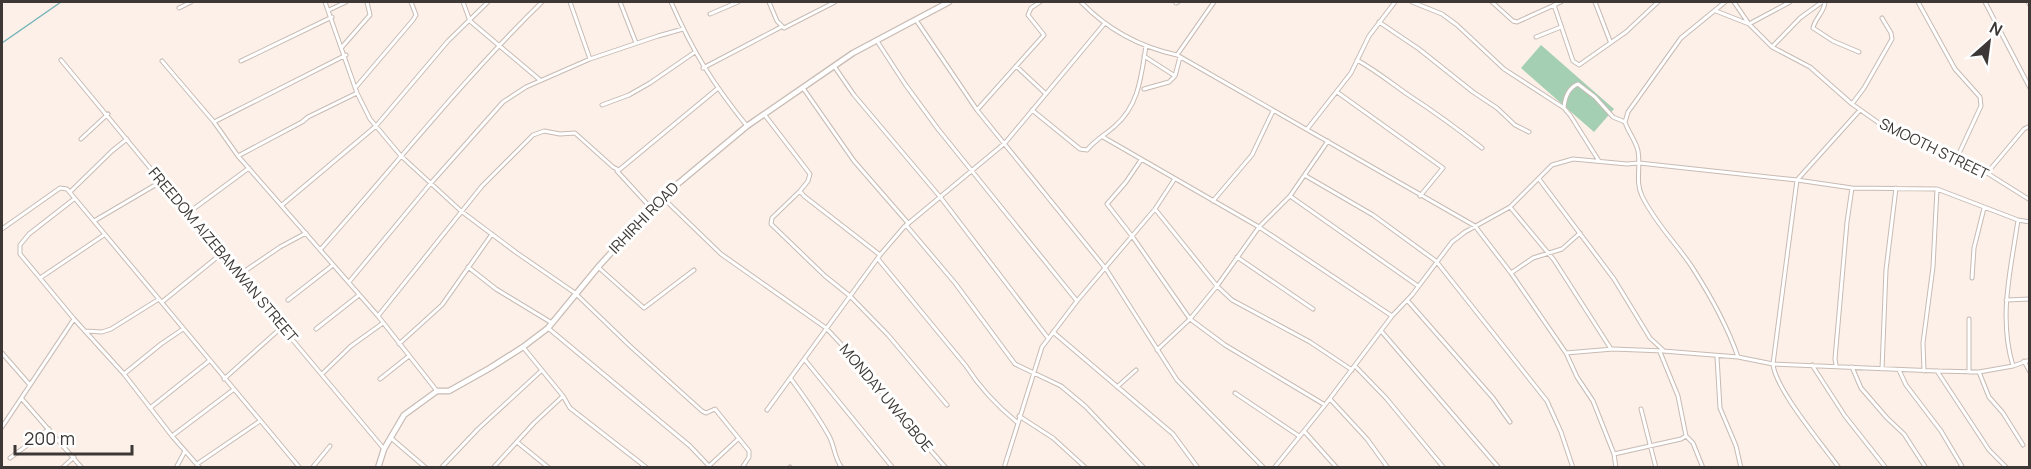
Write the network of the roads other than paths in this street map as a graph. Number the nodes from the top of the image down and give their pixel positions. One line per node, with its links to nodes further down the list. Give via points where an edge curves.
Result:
1 (191, 2): 34 (street)
2 (325, 2): 35 (street)
3 (346, 2): 35 (street)
4 (367, 2): 54 (street, via 370,15)
5 (411, 2): 71 (street, via 414,20)
6 (462, 2): 41 (street)
7 (488, 2): 41 (street)
8 (542, 2): 52 (street)
9 (570, 2): 61 (street)
10 (620, 2): 51 (street)
11 (671, 2): 47 (street)
12 (738, 2): 37 (street)
13 (769, 2): 45 (street)
14 (835, 2): 45 (street, via 791,26)
15 (949, 2): 40 (street, IRHIRHI ROAD)
16 (1040, 2): 67 (street, via 1028,15 1044,35)
17 (1081, 2): 43 (street)
18 (1207, 2): 33 (street)
19 (1214, 2): 33 (street)
20 (1395, 2): 42 (street)
21 (1412, 2): 81 (street, via 1442,14 1504,69)
22 (1492, 2): 32 (street, via 1517,22)
23 (1561, 2): 32 (street)
24 (1595, 2): 50 (street)
25 (1658, 2): 50 (street)
26 (1725, 2): 36 (street)
27 (1734, 2): 44 (street, SMOOTH STREET)
28 (1790, 2): 44 (street)
29 (1823, 2): 55 (street, via 1800,18); 57 (street, via 1824,9 1813,28)
30 (1918, 2): 104 (street, via 1955,69 1980,97 1981,106)
31 (1985, 2): 73 (street)
32 (1554, 5): 46 (street)
33 (1211, 6): 60 (street)
34 (179, 8)
35 (329, 10): 38 (street)
36 (1715, 11): 44 (street); 89 (street, via 1677,43)
37 (710, 14)
38 (332, 17): 54 (street); 65 (street)
39 (1882, 18): 79 (street, via 1892,39)
40 (916, 20): 49 (street, IRHIRHI ROAD); 82 (street)
41 (470, 21): 52 (street); 90 (street, via 448,41)
42 (1379, 22): 63 (street); 94 (street)
43 (1105, 23): 53 (street); 78 (street)
44 (1749, 24): 55 (street, SMOOTH STREET)
45 (781, 27): 68 (street)
46 (1561, 27): 48 (street); 50 (street, via 1577,65)
47 (683, 29): 51 (street); 56 (street)
48 (1536, 37)
49 (877, 40): 66 (street, IRHIRHI ROAD); 109 (street, via 912,93)
50 (1611, 41)
51 (636, 43): 61 (street)
52 (500, 46): 70 (street); 102 (street)
53 (1146, 46): 59 (street); 60 (street)
54 (342, 47): 58 (street)
55 (1772, 47): 79 (street, SMOOTH STREET, via 1810,67)
56 (695, 52): 68 (street); 80 (street, via 629,95)
57 (1859, 52)
58 (346, 55): 71 (street); 88 (street)
59 (1144, 56): 69 (street); 95 (street, via 1128,113)
60 (1178, 56): 69 (street); 85 (street)
61 (590, 59): 70 (street)
62 (61, 60): 86 (street, FREEDOM AIZEBAMWAN STREET)
63 (1357, 60): 76 (street); 100 (street)
64 (162, 61): 88 (street)
65 (241, 61)
66 (834, 65): 72 (street, IRHIRHI ROAD); 125 (street, via 854,95)
67 (1016, 66): 78 (street); 82 (street)
68 (703, 68): 74 (street)
69 (1175, 76): 75 (street)
70 (540, 80): 116 (street, via 502,102)
71 (356, 87): 77 (street)
72 (802, 87): 87 (street, IRHIRHI ROAD); 139 (street, via 854,161)
73 (2030, 88)
74 (717, 89): 91 (street); 108 (street, via 621,169)
75 (1144, 89)
76 (1337, 92): 93 (street); 123 (street, via 1443,168)
77 (357, 93): 90 (street); 101 (street)
78 (1046, 94): 83 (street)
79 (1852, 104): 84 (street, SMOOTH STREET)
80 (602, 105)
81 (1564, 108): 89 (street, via 1566,94 1578,84 1613,117); 105 (street)
82 (977, 110): 99 (street)
83 (1032, 110): 95 (street, via 1080,149 1087,150); 99 (street)
84 (1860, 110): 104 (street, SMOOTH STREET, via 1886,128); 114 (street)
85 (1273, 111): 93 (street); 128 (street, via 1252,155)
86 (108, 114): 96 (street); 97 (street, FREEDOM AIZEBAMWAN STREET)
87 (764, 114): 91 (street, IRHIRHI ROAD); 120 (street, via 810,174)
88 (214, 122): 101 (street)
89 (1624, 122): 106 (street, via 1637,148)
90 (376, 126): 102 (street); 129 (street)
91 (747, 126): 124 (street, IRHIRHI ROAD)
92 (2030, 126): 110 (street)
93 (1307, 128): 98 (street)
94 (1529, 132)
95 (1103, 137): 103 (street)
96 (81, 139)
97 (127, 139): 115 (street, FREEDOM AIZEBAMWAN STREET); 121 (street)
98 (1328, 141): 111 (street); 123 (street)
99 (1005, 143): 109 (street); 157 (street)
100 (1482, 148)
101 (238, 156): 107 (street)
102 (401, 156): 116 (street); 148 (street)
103 (1141, 160): 112 (street); 147 (street, via 1107,201)
104 (1956, 160): 110 (street, SMOOTH STREET)
105 (1599, 161): 106 (street); 113 (street, via 1574,159 1552,165)
106 (1639, 163): 114 (street); 201 (street, via 1641,196 1715,305)
107 (249, 168): 129 (street); 135 (street)
108 (616, 169): 132 (street); 134 (street, via 575,133 539,131)
109 (973, 170): 125 (street); 174 (street)
110 (1987, 173): 127 (street, SMOOTH STREET)
111 (1306, 176): 122 (street); 153 (street, via 1373,215)
112 (1174, 180): 128 (street); 133 (street)
113 (1539, 180): 130 (street); 144 (street)
114 (1797, 180): 117 (street); 206 (street)
115 (162, 181): 135 (street, FREEDOM AIZEBAMWAN STREET); 137 (street)
116 (430, 183): 134 (street); 163 (street)
117 (1852, 188): 118 (street); 208 (street)
118 (1896, 188): 119 (street); 212 (street, via 1886,270)
119 (1937, 189): 131 (street); 216 (street)
120 (800, 191): 151 (street); 168 (street, via 772,218 771,224)
121 (70, 192): 126 (street); 142 (street, via 60,188)
122 (1290, 196): 141 (street); 165 (street)
123 (1420, 196): 140 (street)
124 (662, 197): 132 (street, IRHIRHI ROAD); 185 (street, MONDAY UWAGBOE, via 721,254)
125 (941, 198): 139 (street); 191 (street)
126 (74, 199): 137 (street); 162 (street, via 20,245 20,254)
127 (2030, 200)
128 (1213, 201): 141 (street)
129 (282, 205): 143 (street)
130 (1510, 207): 140 (street); 150 (street)
131 (1984, 208): 136 (street); 161 (street, via 1974,248)
132 (651, 209): 156 (street, IRHIRHI ROAD)
133 (1155, 209): 147 (street); 164 (street)
134 (462, 210): 145 (street); 176 (street)
135 (188, 213): 149 (street, FREEDOM AIZEBAMWAN STREET)
136 (2018, 220): 138 (street); 173 (street)
137 (93, 222): 146 (street)
138 (2030, 222)
139 (907, 224): 151 (street); 223 (street, via 1008,356)
140 (1475, 226): 153 (street, via 1452,242); 159 (street)
141 (1258, 227): 152 (street); 177 (street)
142 (2, 229)
143 (306, 233): 148 (street); 160 (street)
144 (1580, 233): 150 (street, via 1562,249); 196 (street)
145 (492, 234): 155 (street); 166 (street)
146 (104, 235): 162 (street); 170 (street)
147 (1132, 237): 157 (street); 179 (street)
148 (320, 250): 154 (street)
149 (221, 254): 160 (street, FREEDOM AIZEBAMWAN STREET); 170 (street)
150 (1549, 254): 159 (street, via 1533,258); 194 (street)
151 (879, 257): 168 (street); 243 (street, via 976,382)
152 (1237, 257): 164 (street); 175 (street)
153 (1436, 261): 165 (street); 288 (street, via 1547,401)
154 (333, 265): 163 (street); 171 (street)
155 (468, 267): 182 (street); 192 (street, via 442,305)
156 (598, 267): 158 (street, via 644,308); 166 (street, IRHIRHI ROAD)
157 (1106, 269): 174 (street); 195 (street)
158 (694, 270)
159 (1511, 273): 198 (street)
160 (239, 275): 183 (street, FREEDOM AIZEBAMWAN STREET)
161 (1972, 278)
162 (40, 279): 178 (street)
163 (349, 282): 167 (street)
164 (1217, 285): 179 (street); 211 (street, via 1233,300)
165 (1418, 286): 172 (street)
166 (575, 293): 182 (street, IRHIRHI ROAD); 251 (street, via 702,411 715,409)
167 (359, 295): 176 (street); 187 (street)
168 (850, 296): 185 (street); 235 (street)
169 (2030, 299): 173 (street)
170 (160, 300): 186 (street); 188 (street, via 111,329)
171 (288, 300)
172 (1407, 300): 177 (street); 242 (street)
173 (2007, 300): 209 (street, via 2007,345)
174 (1077, 301): 189 (street)
175 (1313, 309)
176 (378, 316): 181 (street)
177 (1392, 316): 190 (street)
178 (74, 319): 188 (street); 227 (street)
179 (1190, 319): 195 (street); 236 (street, via 1225,345)
180 (1969, 319): 218 (street)
181 (383, 322): 192 (street); 222 (street)
182 (552, 323): 184 (street, IRHIRHI ROAD)
183 (282, 327): 222 (street, FREEDOM AIZEBAMWAN STREET); 224 (street)
184 (548, 328): 193 (street, IRHIRHI ROAD); 262 (street, via 690,447)
185 (826, 328): 202 (street); 277 (street, MONDAY UWAGBOE)
186 (183, 329): 204 (street); 221 (street)
187 (316, 329)
188 (85, 331): 221 (street)
189 (1053, 332): 191 (street); 228 (street)
190 (1382, 332): 211 (street); 287 (street)
191 (1048, 338): 223 (street)
192 (399, 344): 199 (street)
193 (523, 347): 215 (street); 230 (street, IRHIRHI ROAD, via 449,391)
194 (1613, 349): 196 (street); 198 (street)
195 (1157, 350): 282 (street, via 1187,391)
196 (1662, 351): 200 (street); 249 (street, via 1678,396)
197 (2, 353): 227 (street)
198 (1566, 353): 258 (street, via 1593,401)
199 (409, 356): 226 (street); 230 (street)
200 (1717, 357): 201 (street); 292 (street, via 1720,408)
201 (1738, 357): 206 (street)
202 (804, 360): 225 (street); 276 (street)
203 (2030, 360): 205 (street)
204 (209, 361): 224 (street); 237 (street)
205 (2024, 361): 209 (street); 220 (street)
206 (1773, 364): 207 (street); 293 (street, via 1783,391)
207 (1812, 365): 208 (street); 294 (street)
208 (1836, 366): 210 (street)
209 (2013, 366): 219 (street)
210 (1852, 367): 212 (street); 295 (street, via 1861,388 1904,434)
211 (1353, 368): 234 (street); 286 (street, via 1386,398)
212 (1882, 369): 214 (street)
213 (1136, 370): 228 (street)
214 (1899, 370): 216 (street); 296 (street)
215 (541, 371): 232 (street); 270 (street)
216 (1924, 371): 217 (street)
217 (1937, 371): 218 (street); 297 (street, via 1989,450)
218 (1969, 372): 219 (street)
219 (1979, 372): 254 (street, via 1989,397)
220 (2030, 372)
221 (124, 374): 237 (street)
222 (322, 374): 256 (street, FREEDOM AIZEBAMWAN STREET)
223 (1034, 374): 240 (street); 280 (street, via 1061,386)
224 (224, 379): 229 (street)
225 (791, 379): 239 (street); 275 (street, via 820,419)
226 (380, 380)
227 (30, 385): 233 (street)
228 (1117, 387): 281 (street, via 1173,434)
229 (233, 390): 241 (street); 247 (street)
230 (437, 390): 250 (street, IRHIRHI ROAD, via 404,415)
231 (1235, 393): 248 (street)
232 (563, 396): 252 (street); 273 (street, via 577,414)
233 (21, 399): 244 (street); 245 (street)
234 (1330, 399): 236 (street); 285 (street)
235 (947, 405)
236 (1325, 405): 246 (street)
237 (150, 408): 247 (street)
238 (1641, 409): 253 (street)
239 (767, 410)
240 (1019, 416): 243 (street); 279 (street, via 1053,438)
241 (260, 421): 261 (street); 266 (street)
242 (1510, 422)
243 (1018, 423): 278 (street)
244 (2, 428)
245 (49, 429): 259 (street); 260 (street)
246 (1304, 431): 248 (street); 284 (street)
247 (172, 436): 257 (street)
248 (1299, 436): 283 (street)
249 (1686, 436): 253 (street); 291 (street)
250 (391, 438): 256 (street, IRHIRHI ROAD); 269 (street)
251 (738, 439): 262 (street); 274 (street, via 750,454)
252 (517, 442): 271 (street); 272 (street)
253 (1649, 445): 258 (street); 290 (street)
254 (2023, 445)
255 (330, 446): 267 (street)
256 (384, 449): 268 (street, IRHIRHI ROAD)
257 (185, 451): 261 (street); 265 (street)
258 (1614, 454): 289 (street)
259 (10, 458)
260 (74, 458): 263 (street); 264 (street)
261 (198, 466)
262 (708, 467)
263 (62, 468)
264 (82, 468)
265 (176, 468)
266 (300, 468)
267 (312, 468)
268 (378, 468)
269 (426, 468)
270 (441, 468)
271 (493, 468)
272 (549, 468)
273 (648, 468)
274 (742, 468)
275 (842, 468)
276 (893, 468)
277 (946, 468)
278 (1004, 468)
279 (1086, 468)
280 (1144, 468)
281 (1198, 468)
282 (1264, 468)
283 (1274, 468)
284 (1337, 468)
285 (1388, 468)
286 (1444, 468)
287 (1499, 468)
288 (1573, 468)
289 (1616, 468)
290 (1656, 468)
291 (1703, 468)
292 (1741, 468)
293 (1839, 468)
294 (1886, 468)
295 (1926, 468)
296 (1963, 468)
297 (2007, 468)

